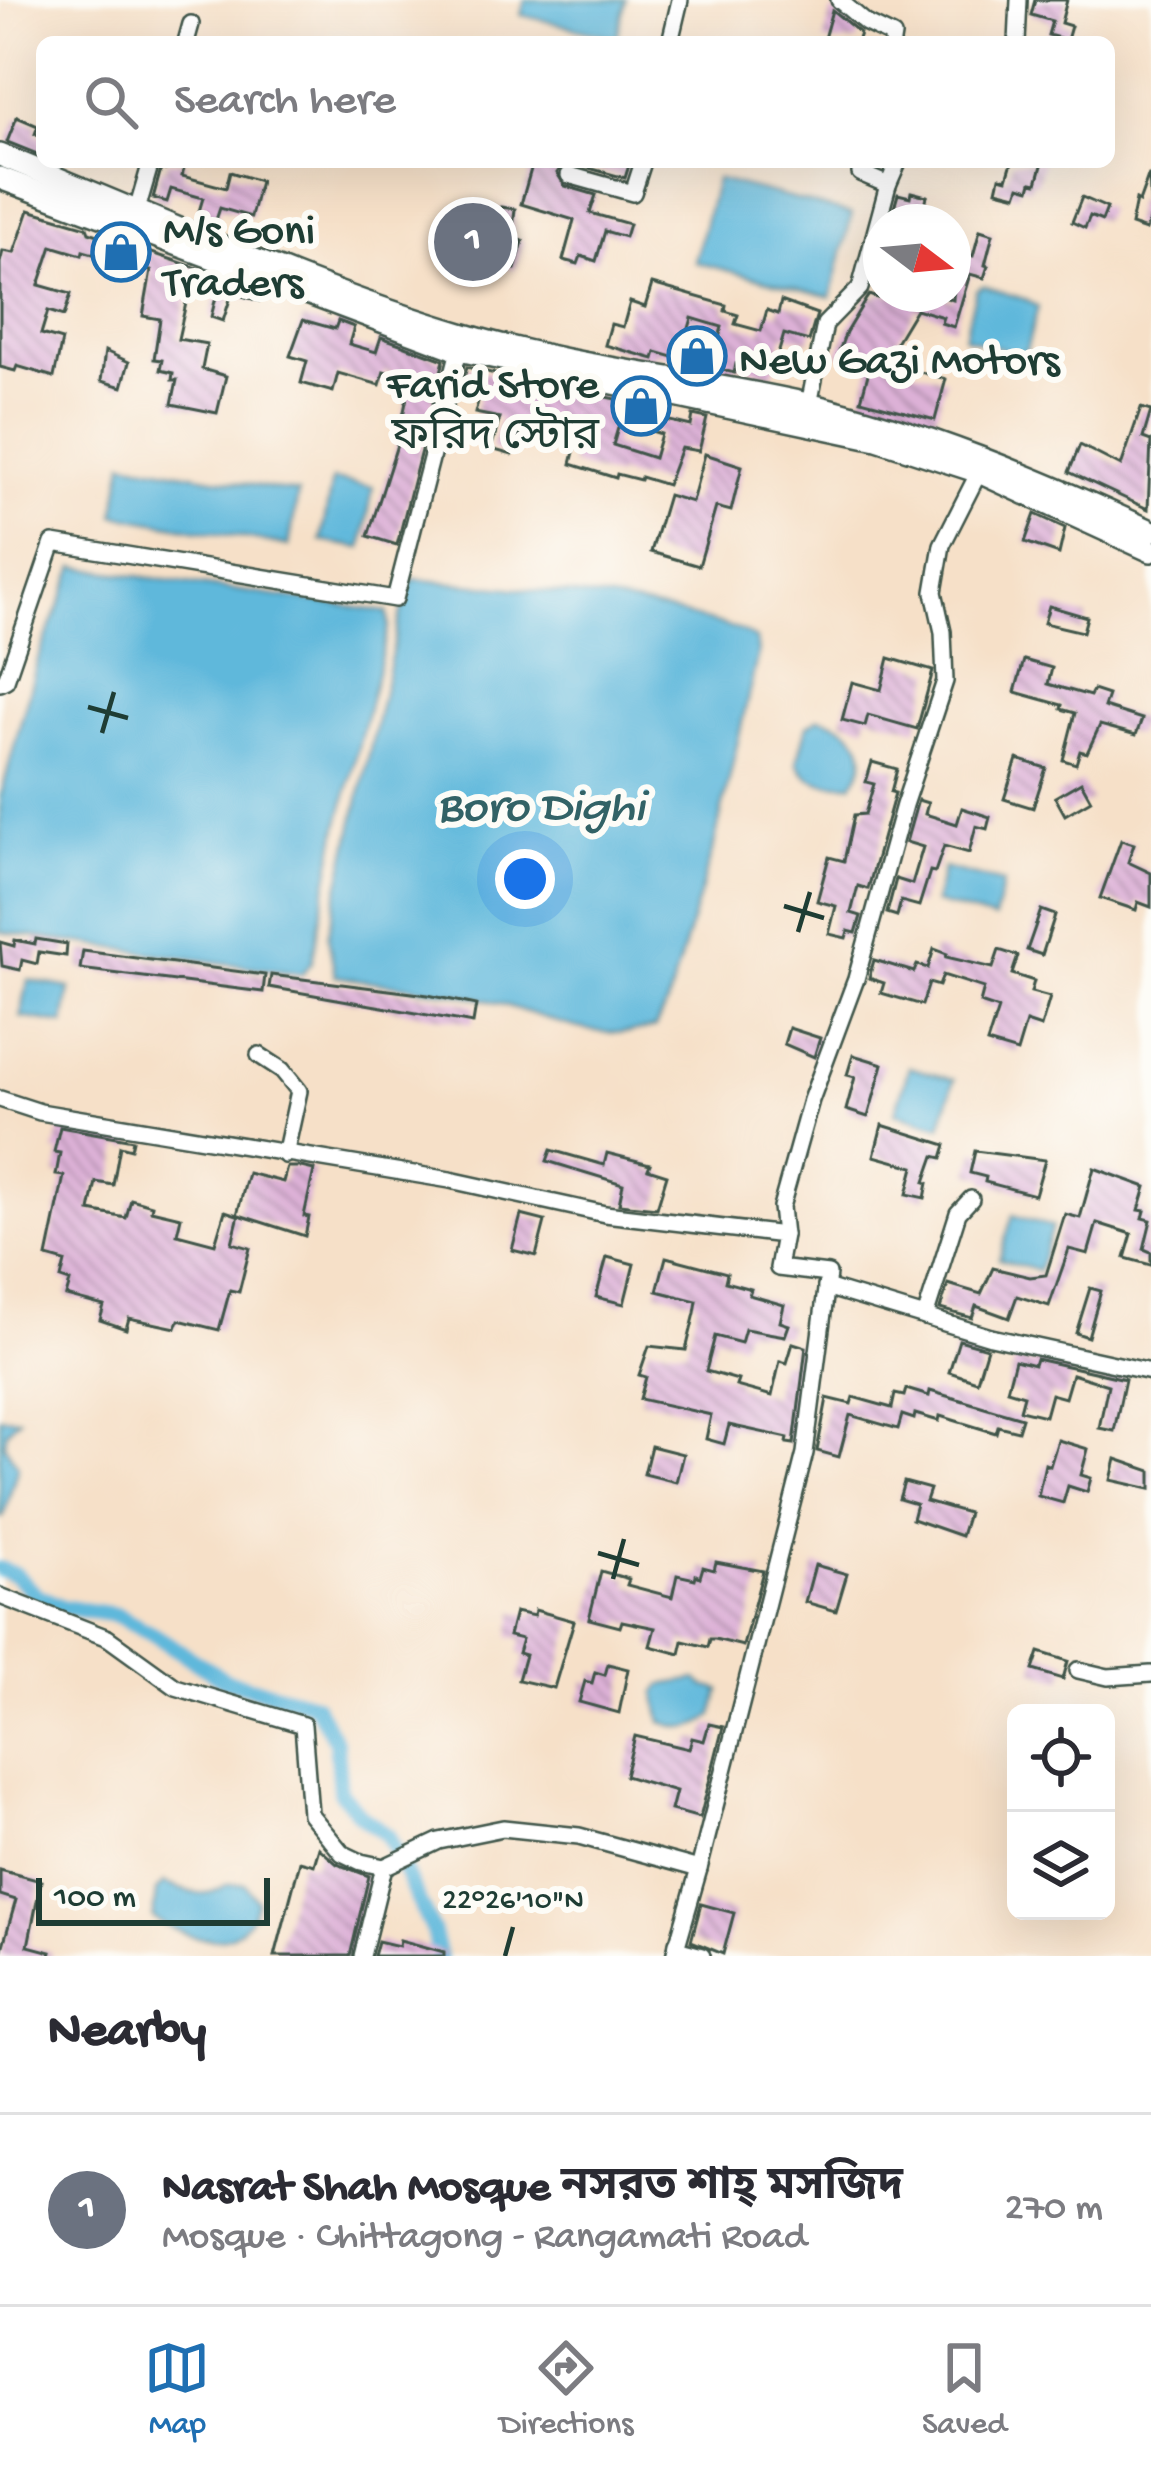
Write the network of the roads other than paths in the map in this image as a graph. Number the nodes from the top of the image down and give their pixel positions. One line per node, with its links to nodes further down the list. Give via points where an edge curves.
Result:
1 (680, 0): 6 (street)
2 (839, 0): 7 (street)
3 (1019, 0): 8 (street)
4 (191, 24): 5 (street)
5 (188, 36)
6 (671, 36)
7 (893, 36)
8 (1017, 36)
9 (0, 155): 17 (highway)
10 (149, 168): 17 (street)
11 (641, 168): 14 (street, via 633,193)
12 (861, 168): 16 (street)
13 (895, 168): 16 (street)
14 (568, 175)
15 (0, 178): 18 (highway)
16 (888, 185): 19 (street, via 860,288 825,323)
17 (137, 210): 19 (highway, via 466,336)
18 (459, 350): 20 (highway, via 770,414); 23 (street, via 395,599 53,543)
19 (809, 405): 21 (highway, via 967,452)
20 (979, 472): 22 (highway); 28 (street, via 942,545 934,592 945,681 812,1100 781,1207)
21 (1151, 531)
22 (1151, 550)
23 (0, 683)
24 (259, 1054): 26 (street, via 299,1091)
25 (0, 1099): 26 (street)
26 (285, 1155): 28 (street, via 605,1214)
27 (970, 1199): 30 (street, via 958,1213)
28 (784, 1235): 29 (street, via 778,1268 828,1274)
29 (826, 1287): 30 (street); 36 (street, via 805,1453)
30 (925, 1317): 31 (street)
31 (1151, 1372)
32 (0, 1596): 35 (street, via 108,1638 176,1688 303,1725 310,1814 342,1853)
33 (1078, 1670): 34 (street)
34 (1151, 1674)
35 (384, 1867): 36 (street, via 439,1841 503,1828 580,1835); 39 (street)
36 (699, 1869): 38 (street)
37 (685, 1913): 38 (street)
38 (675, 1952): 40 (street)
39 (362, 1956)
40 (702, 1956)

